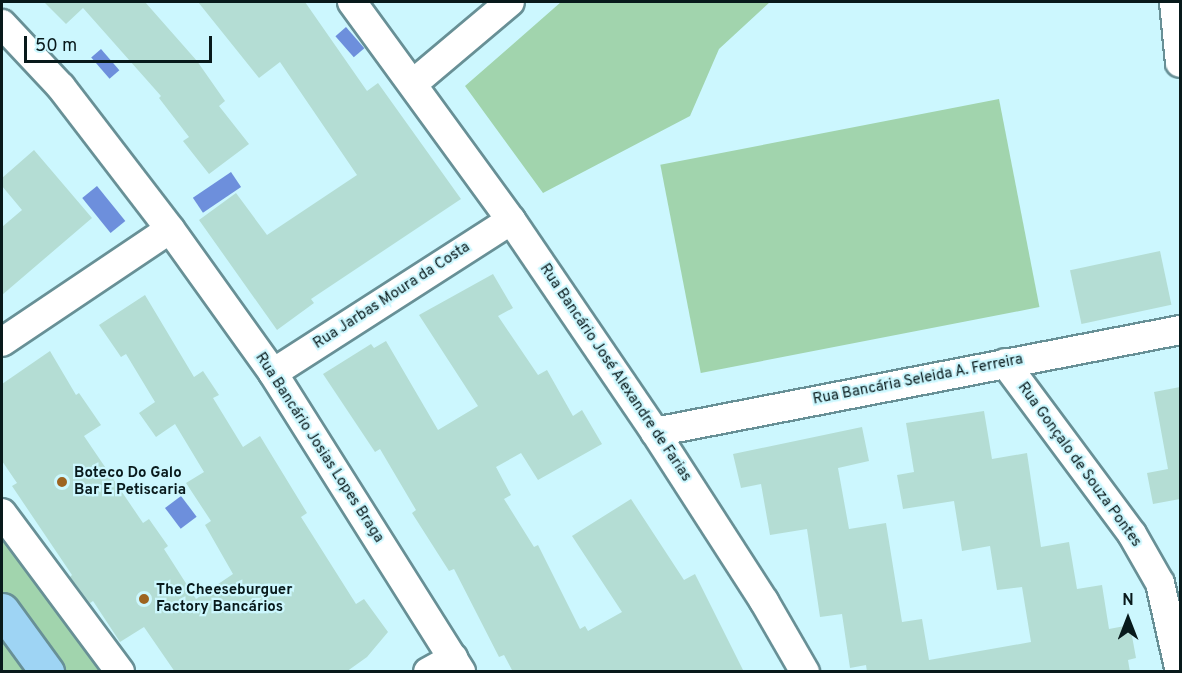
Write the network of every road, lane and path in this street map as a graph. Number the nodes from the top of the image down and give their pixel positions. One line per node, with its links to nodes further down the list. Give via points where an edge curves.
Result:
1 (352, 2): 6 (street, Rua Bancário José Alexandre de Farias)
2 (510, 2): 6 (street)
3 (1174, 2): 5 (street)
4 (2, 24): 8 (street, Rua Bancário Josias Lopes Braga, via 61,87)
5 (1180, 63)
6 (415, 82): 7 (street, Rua Bancário José Alexandre de Farias)
7 (512, 220): 12 (street, Rua Jarbas Moura da Costa); 13 (street, Rua Bancário José Alexandre de Farias)
8 (170, 229): 10 (street); 12 (street, Rua Bancário Josias Lopes Braga)
9 (1180, 330): 11 (street, Rua Bancária Seleida A. Ferreira)
10 (2, 342)
11 (1005, 363): 13 (street, Rua Bancária Seleida A. Ferreira); 21 (street, Rua Gonçalo de Souza Pontes, via 1132,534 1160,583)
12 (273, 373): 16 (street, Rua Bancário Josias Lopes Braga)
13 (655, 432): 20 (street, Rua Bancário José Alexandre de Farias)
14 (2, 513): 18 (street)
15 (2, 610): 17 (main road)
16 (457, 665): 19 (street)
17 (47, 672)
18 (120, 672)
19 (428, 672)
20 (805, 672)
21 (1180, 672)

